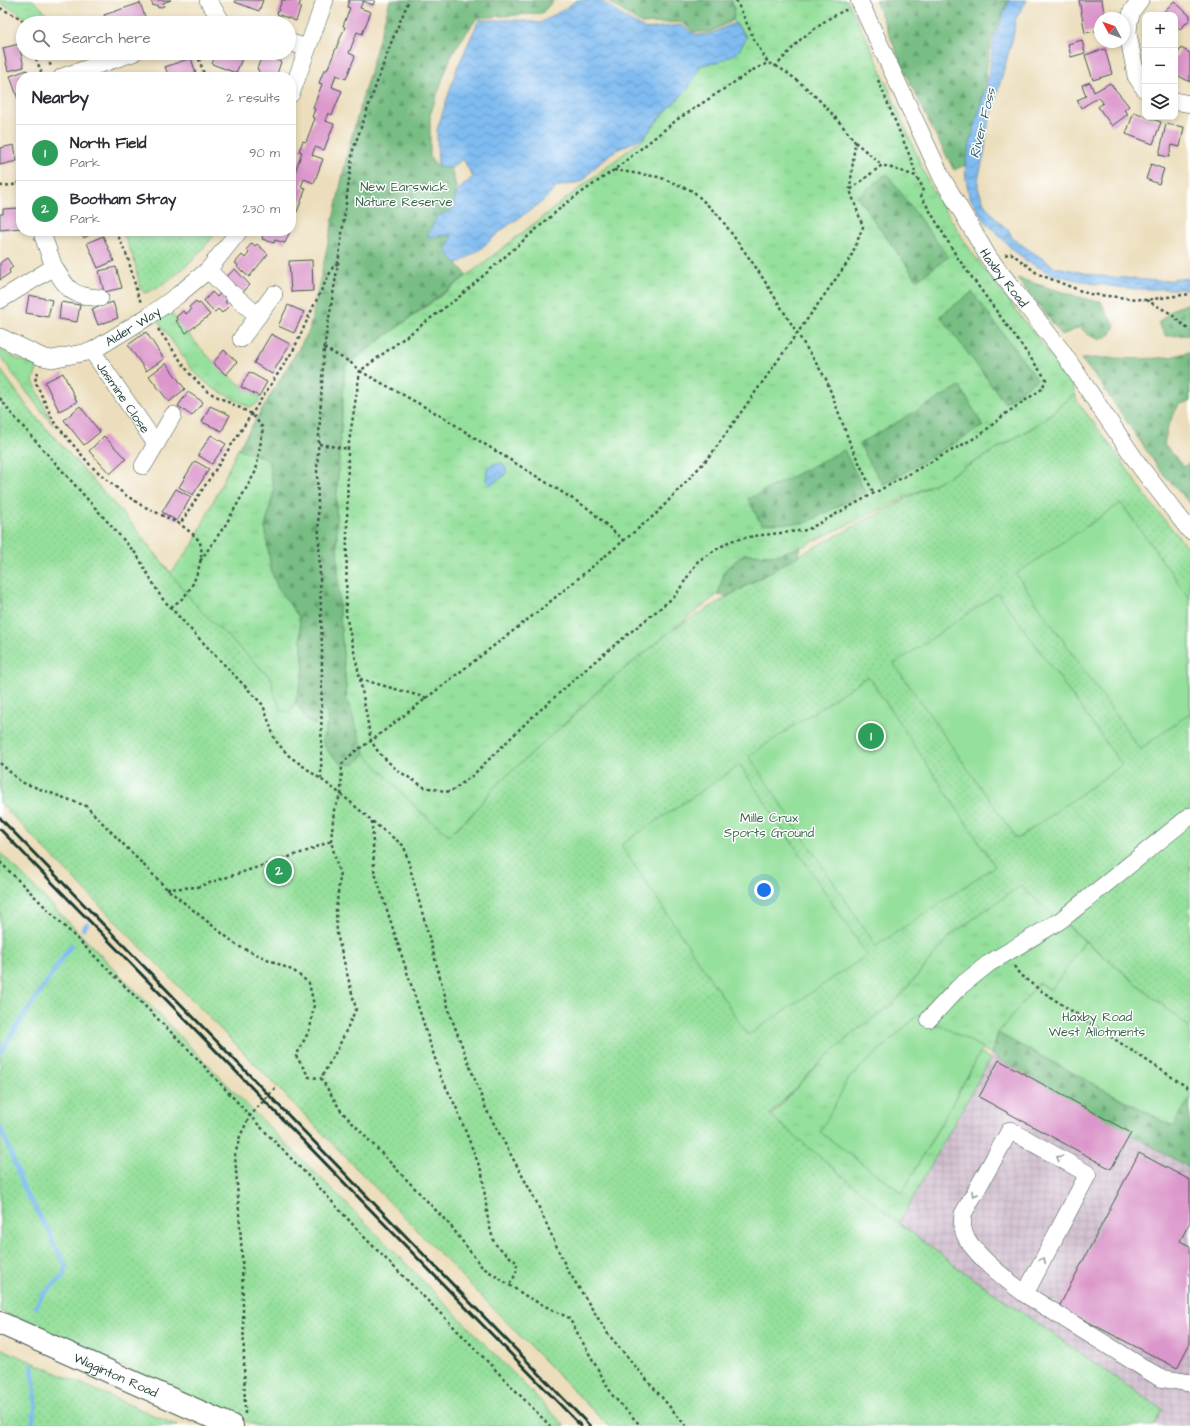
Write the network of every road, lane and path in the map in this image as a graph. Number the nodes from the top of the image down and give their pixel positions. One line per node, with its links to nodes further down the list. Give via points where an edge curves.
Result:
1 (208, 0): 9 (street)
2 (326, 0): 12 (street)
3 (409, 0): 39 (path, via 353,150)
4 (736, 0): 17 (path)
5 (859, 0): 65 (street, Haxby Road, via 942,178 989,258 1061,350 1141,468)
6 (1140, 0): 25 (street, via 1132,11 1128,33 1136,76)
7 (0, 8): 8 (path)
8 (16, 16)
9 (220, 16)
10 (849, 16): 18 (path, via 845,10 828,19 800,39)
11 (296, 44): 12 (street)
12 (307, 48): 23 (street)
13 (37, 60): 19 (path)
14 (49, 60): 20 (path)
15 (107, 60): 21 (street)
16 (199, 60): 22 (path)
17 (768, 63): 18 (path); 30 (path, via 678,119)
18 (776, 66): 28 (path, via 791,74 844,127)
19 (41, 72)
20 (57, 72)
21 (65, 72)
22 (203, 72)
23 (296, 80)
24 (877, 80): 31 (path)
25 (1142, 85)
26 (1178, 102): 27 (street)
27 (1190, 104)
28 (855, 142): 29 (path); 34 (path)
29 (882, 165): 31 (path); 34 (path)
30 (614, 170): 50 (path, via 659,177 693,191 719,216 757,269); 55 (path, via 565,204 459,297)
31 (916, 176): 63 (path, via 923,188 921,196 957,257 1046,379 1042,389 980,435)
32 (16, 184): 33 (path)
33 (0, 186)
34 (850, 190): 50 (path, via 864,227 850,259)
35 (43, 236): 40 (street)
36 (118, 236): 47 (path, via 128,258 138,296)
37 (235, 236): 41 (street, Alder Way)
38 (1005, 255): 46 (path, via 1011,253 1038,274 1089,294)
39 (338, 264): 53 (path); 57 (path, via 333,267 294,349)
40 (54, 266): 44 (street, via 66,287 83,297); 45 (street)
41 (208, 270): 47 (street, Alder Way); 48 (street)
42 (274, 294): 48 (street)
43 (1190, 294): 46 (path)
44 (100, 298)
45 (0, 300)
46 (1146, 300): 49 (path, via 1170,313)
47 (148, 316): 54 (street, Alder Way); 57 (path, via 190,374 208,392)
48 (258, 316): 52 (street)
49 (1190, 331)
50 (797, 334): 63 (path, via 826,379 851,446); 66 (path, via 710,456 657,513)
51 (0, 336): 54 (street, Alder Way, via 42,357 52,359)
52 (241, 338)
53 (324, 348): 55 (path, via 350,362); 60 (path)
54 (92, 351): 59 (street, Jasmine Close)
55 (360, 371): 61 (path); 66 (path, via 444,417 589,509)
56 (0, 398): 68 (path, via 137,555)
57 (252, 414): 67 (path, via 263,428 256,471 226,524)
58 (173, 416): 59 (street, Jasmine Close)
59 (156, 444): 62 (street, Jasmine Close)
60 (318, 444): 61 (path); 73 (path, via 322,651)
61 (348, 448): 69 (path, via 346,615)
62 (143, 466)
63 (874, 494): 71 (path, via 807,530 730,541 698,561 675,596 594,662 529,720 472,776 450,792 424,787 397,770 379,753)
64 (180, 524): 67 (path, via 200,544)
65 (1190, 531)
66 (624, 541): 70 (path)
67 (200, 561): 68 (path, via 197,575 187,594)
68 (171, 608): 73 (path, via 263,705 275,740 288,755)
69 (360, 679): 70 (path); 71 (path)
70 (426, 698): 71 (path)
71 (371, 741): 74 (path, via 342,764)
72 (0, 763): 79 (path, via 21,782 86,806)
73 (321, 779): 74 (path)
74 (340, 794): 76 (path); 77 (path, via 334,810)
75 (1190, 816): 80 (street, via 1061,920)
76 (372, 821): 86 (path, via 374,870 441,1078 456,1107 482,1173 488,1220 494,1243 517,1262 516,1274); 93 (path, via 404,846 450,1014 486,1109 536,1201 567,1268 608,1334)
77 (331, 841): 79 (path, via 197,887); 82 (path, via 340,876 336,910 337,934 356,1009)
78 (0, 862): 85 (path, via 187,1048)
79 (167, 889): 82 (path, via 238,946 294,971 309,983 314,1005 310,1029 296,1056 309,1077)
80 (1010, 951): 81 (street, via 988,964 958,988); 84 (path, via 1013,965 1020,975)
81 (929, 1019)
82 (321, 1078): 86 (path, via 341,1111 450,1225 482,1267)
83 (276, 1087): 85 (path)
84 (1190, 1089)
85 (250, 1116): 90 (path, via 240,1136 235,1155 242,1256); 91 (path, via 366,1239)
86 (509, 1285): 92 (path, via 569,1318 613,1396)
87 (1025, 1294): 87 (street, one-way to 87, via 1088,1174 1010,1130 963,1214 963,1228 964,1235 971,1245); 89 (street, via 1160,1378)
88 (0, 1323): 90 (main road, Wigginton Road)
89 (1190, 1383)
90 (239, 1420)
91 (550, 1426)
92 (641, 1426)
93 (686, 1426)

